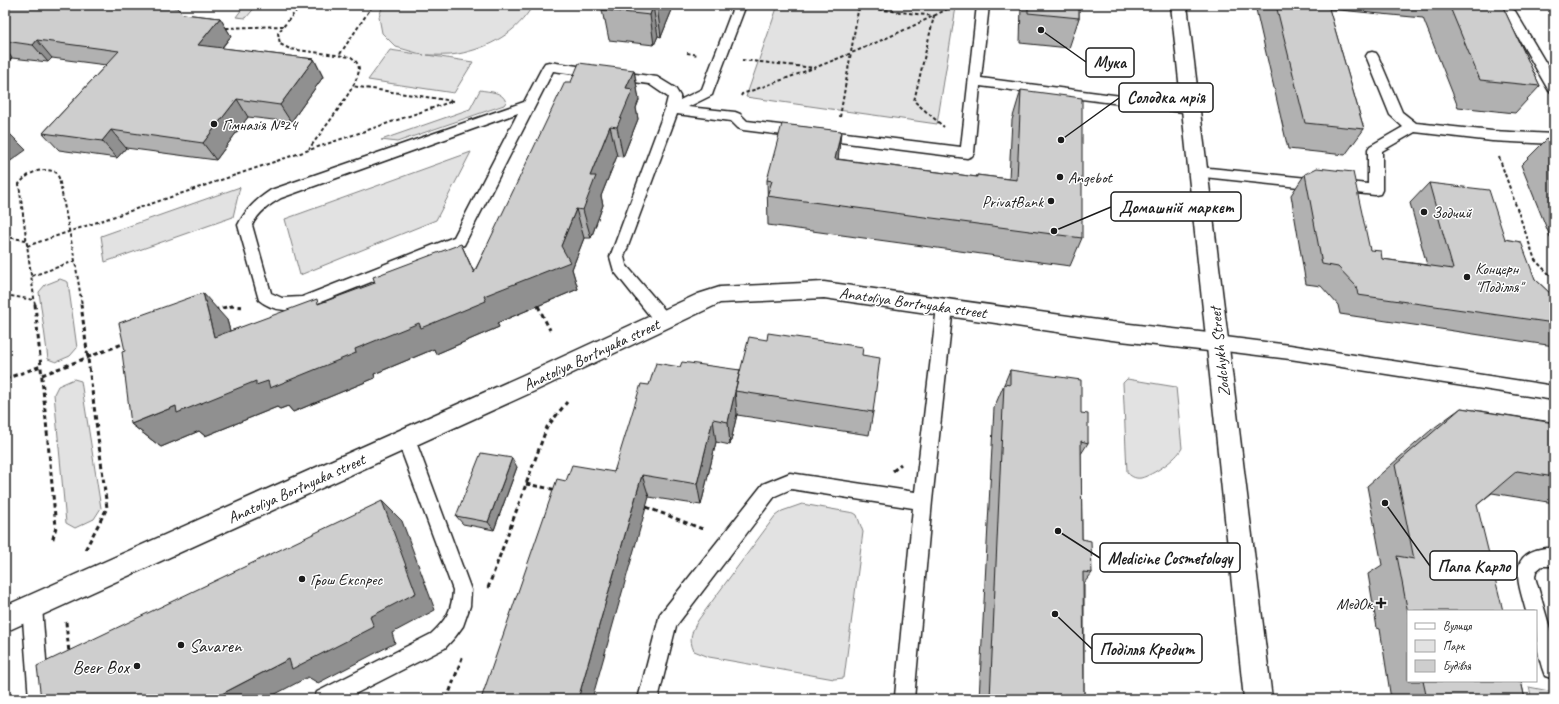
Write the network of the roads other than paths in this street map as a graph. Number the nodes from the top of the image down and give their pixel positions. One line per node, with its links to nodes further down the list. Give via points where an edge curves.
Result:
1 (740, 5): 9 (lane, via 708,92)
2 (983, 5): 6 (lane)
3 (1179, 5): 10 (street, Zodchykh Street)
4 (1495, 5): 7 (lane, via 1511,14)
5 (1372, 56): 11 (lane, via 1397,115)
6 (974, 81): 9 (lane, via 967,153 743,125 735,116); 10 (lane)
7 (1554, 88)
8 (528, 105): 8 (lane, via 276,194 260,204 251,212 245,225 264,296 273,303 303,303 459,242); 9 (lane, via 549,66 652,80 670,90 674,96)
9 (672, 109): 15 (lane, via 617,257 618,267)
10 (1191, 109): 13 (street, Zodchykh Street)
11 (1413, 126): 12 (lane, via 1492,136); 13 (lane, via 1375,149 1376,190)
12 (1554, 139)
13 (1198, 172): 16 (street, Zodchykh Street)
14 (945, 307): 15 (street, Anatoliya Bortnyaka street, via 824,290 752,293 720,295); 16 (street, Anatoliya Bortnyaka street); 19 (lane)
15 (664, 320): 18 (street, Anatoliya Bortnyaka street)
16 (1217, 343): 17 (lane); 30 (street, Zodchykh Street)
17 (1554, 393)
18 (406, 439): 21 (street, Anatoliya Bortnyaka street); 28 (lane, via 462,590 462,603 457,618 438,641)
19 (923, 501): 26 (lane); 29 (lane, via 790,481 769,490 667,621)
20 (1554, 557): 22 (lane, via 1545,555 1534,559 1527,567 1526,577)
21 (32, 607): 24 (street, Anatoliya Bortnyaka street); 27 (lane)
22 (1535, 610)
23 (1537, 616): 25 (lane)
24 (5, 620)
25 (1554, 669)
26 (906, 696)
27 (39, 699)
28 (324, 699)
29 (648, 699)
30 (1258, 699)

